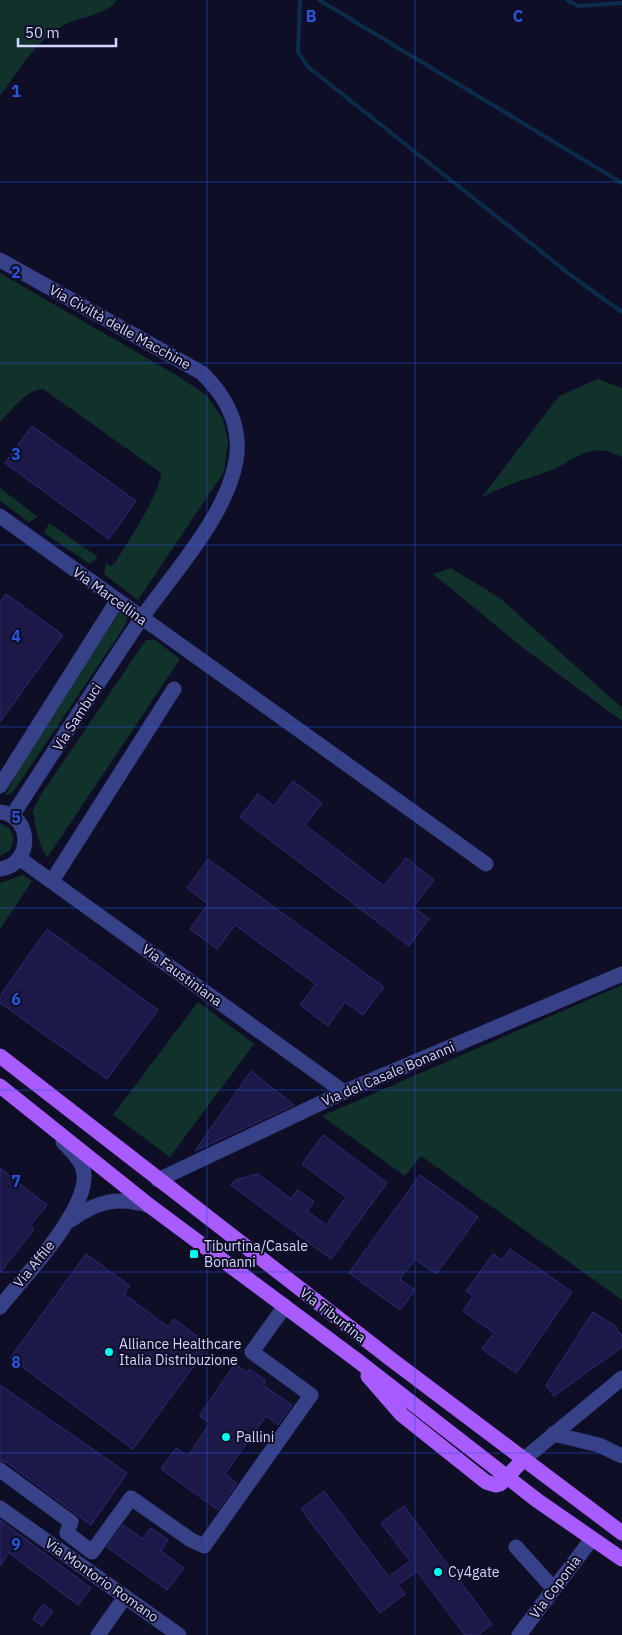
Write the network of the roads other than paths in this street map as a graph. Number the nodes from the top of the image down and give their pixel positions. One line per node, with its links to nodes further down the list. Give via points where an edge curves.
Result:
1 (0, 260): 4 (street, Via Civiltà delle Macchine, via 190,364 215,386 230,411 237,452 228,490 212,520)
2 (0, 516): 3 (street, Via Marcellina)
3 (117, 601): 4 (street, Via Marcellina); 6 (street, Via Sambuci)
4 (142, 618): 7 (street, Via Sambuci); 9 (street, Via Marcellina)
5 (174, 690): 11 (street)
6 (0, 786)
7 (6, 814): 8 (street, via 23,828 26,836)
8 (20, 858): 10 (street); 11 (street, Via Faustiniana)
9 (486, 864)
10 (0, 869)
11 (52, 881): 15 (street, Via Faustiniana)
12 (622, 974): 15 (street, Via del Casale Bonanni)
13 (0, 1056): 17 (main road, Via Tiburtina)
14 (0, 1086): 16 (main road, Via Tiburtina)
15 (344, 1092): 17 (street, Via del Casale Bonanni)
16 (37, 1116): 18 (main road, Via Tiburtina); 19 (street, Via Affile, via 77,1157 83,1169 83,1192)
17 (158, 1180): 25 (main road, Via Tiburtina)
18 (150, 1206): 19 (street, Via Affile, via 126,1200 109,1201 89,1208); 20 (main road, Via Tiburtina)
19 (68, 1222): 21 (street, Via Affile)
20 (284, 1306): 26 (street, via 252,1352 311,1395 204,1546 131,1498 92,1552 67,1533 71,1522); 27 (main road, Via Tiburtina, via 358,1361 402,1415 482,1480 496,1485)
21 (0, 1307)
22 (622, 1378): 23 (street)
23 (553, 1434): 24 (street, via 599,1445); 25 (street)
24 (622, 1456)
25 (524, 1459): 27 (main road); 29 (main road, Via Tiburtina)
26 (0, 1470)
27 (508, 1477): 30 (main road)
28 (0, 1508): 34 (street, Via Montorio Romano)
29 (622, 1533)
30 (591, 1540): 32 (main road); 33 (street, Via Coponia)
31 (516, 1547): 33 (street)
32 (622, 1559)
33 (553, 1588): 37 (street, Via Coponia)
34 (125, 1597): 35 (street); 36 (street, Via Montorio Romano)
35 (98, 1635)
36 (179, 1635)
37 (519, 1635)

